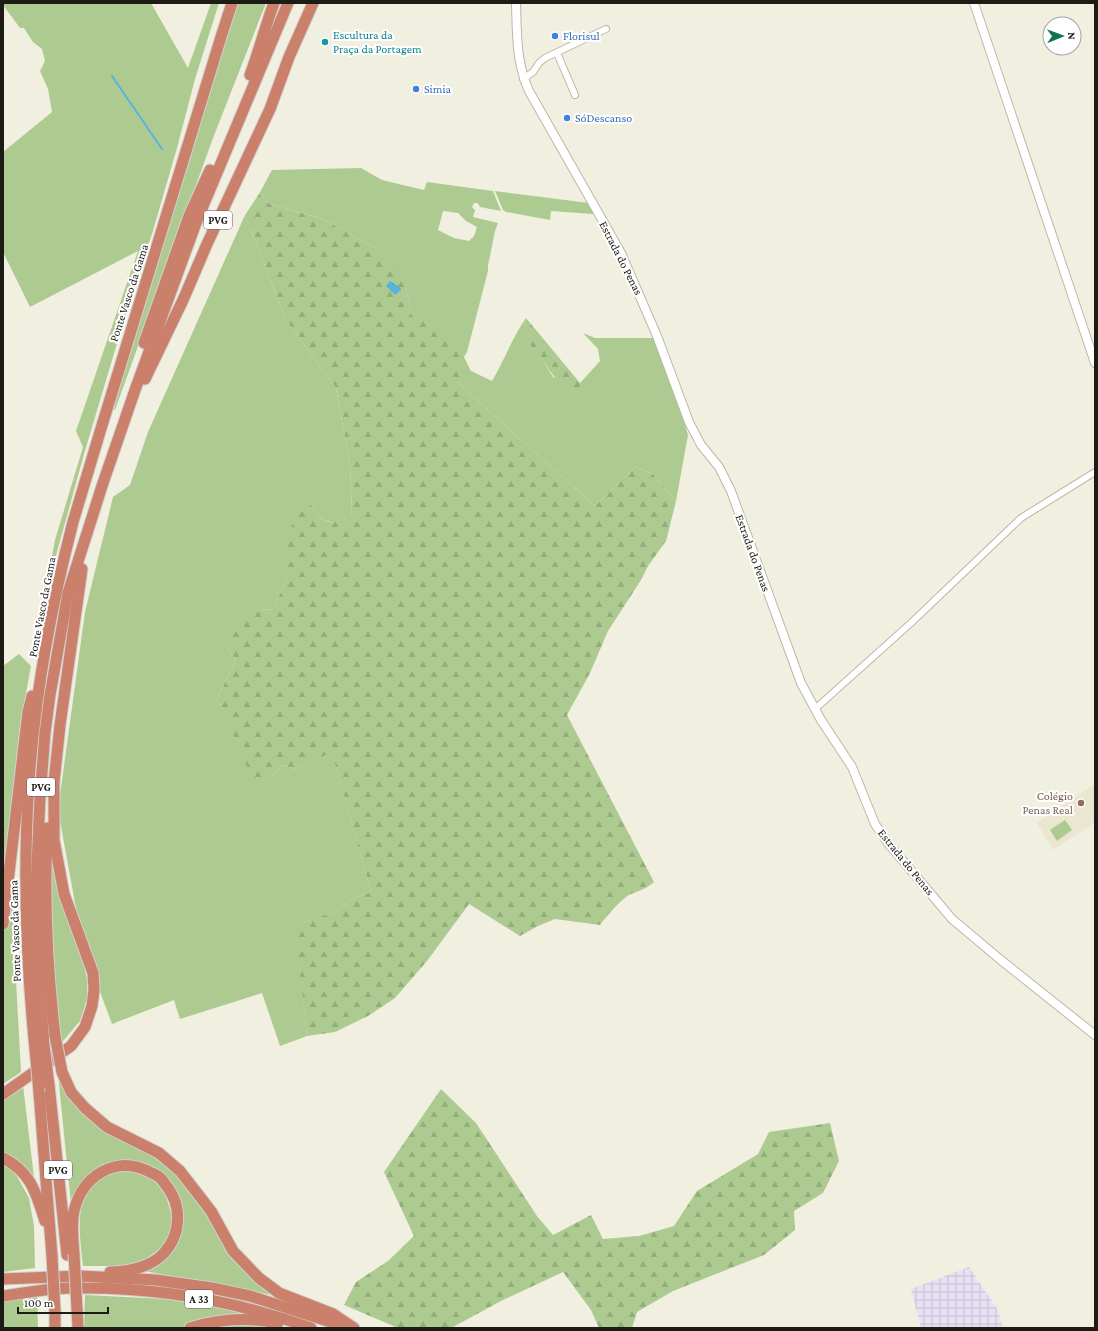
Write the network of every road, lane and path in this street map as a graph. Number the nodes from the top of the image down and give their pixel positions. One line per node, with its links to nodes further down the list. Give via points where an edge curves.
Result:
1 (232, 3): 15 (highway, Ponte Vasco da Gama / PVG, via 136,312)
2 (274, 3): 12 (highway, Ponte Vasco da Gama / PVG, via 245,88 191,210 153,315)
3 (288, 3): 12 (highway, Ponte Vasco da Gama / PVG, via 196,223)
4 (312, 3): 12 (highway, Ponte Vasco da Gama / PVG, via 259,132)
5 (516, 3): 9 (street, Estrada do Penas, via 519,64)
6 (974, 3): 11 (street)
7 (606, 29): 8 (street)
8 (557, 53): 9 (street, via 545,58); 10 (street)
9 (523, 79): 17 (street, Estrada do Penas, via 627,265 689,422 731,491 801,682)
10 (575, 95)
11 (1095, 363)
12 (119, 434): 14 (highway, Ponte Vasco da Gama / PVG)
13 (1095, 472): 17 (street, via 1022,518)
14 (87, 534): 16 (highway); 20 (highway, Ponte Vasco da Gama / PVG, via 68,593 45,733 36,887)
15 (65, 554): 18 (highway, via 28,712); 20 (highway, Ponte Vasco da Gama / PVG, via 40,686 29,781 27,919 30,983)
16 (79, 586): 21 (highway, via 54,782 54,840 64,894 93,973 92,1006 85,1027 71,1046); 38 (highway, bridge, via 69,626 54,722 49,781 46,905 52,1011 62,1072 71,1092 107,1127 158,1153 180,1171 211,1211 233,1251 259,1278 279,1292 333,1314)
17 (815, 709): 19 (street, Estrada do Penas, via 852,767 875,824 948,914)
18 (3, 924)
19 (1095, 1035)
20 (40, 1047): 23 (highway, Ponte Vasco da Gama / PVG, bridge, via 40,1092); 24 (highway, Ponte Vasco da Gama / PVG, bridge, via 48,1085)
21 (3, 1094)
22 (3, 1158): 23 (highway, via 26,1175 36,1193)
23 (50, 1238): 31 (highway, bridge)
24 (71, 1255): 25 (highway, via 74,1213 85,1185 98,1174 114,1167 142,1168 159,1176 177,1207 173,1240 164,1254 152,1262 127,1270); 30 (highway, Ponte Vasco da Gama / PVG)
25 (80, 1276): 27 (highway, A 33); 37 (highway, A 33, via 156,1280 212,1288 250,1296)
26 (3, 1278): 27 (highway)
27 (31, 1279): 28 (highway, A 33)
28 (3, 1284)
29 (3, 1296): 36 (highway, A 33, via 84,1288 151,1291 248,1308)
30 (74, 1309): 32 (highway, Ponte Vasco da Gama / PVG); 33 (highway)
31 (55, 1328)
32 (71, 1328)
33 (78, 1328)
34 (190, 1328): 35 (highway, via 223,1320 244,1319 270,1321)
35 (297, 1328)
36 (311, 1328)
37 (351, 1328)
38 (354, 1328)

